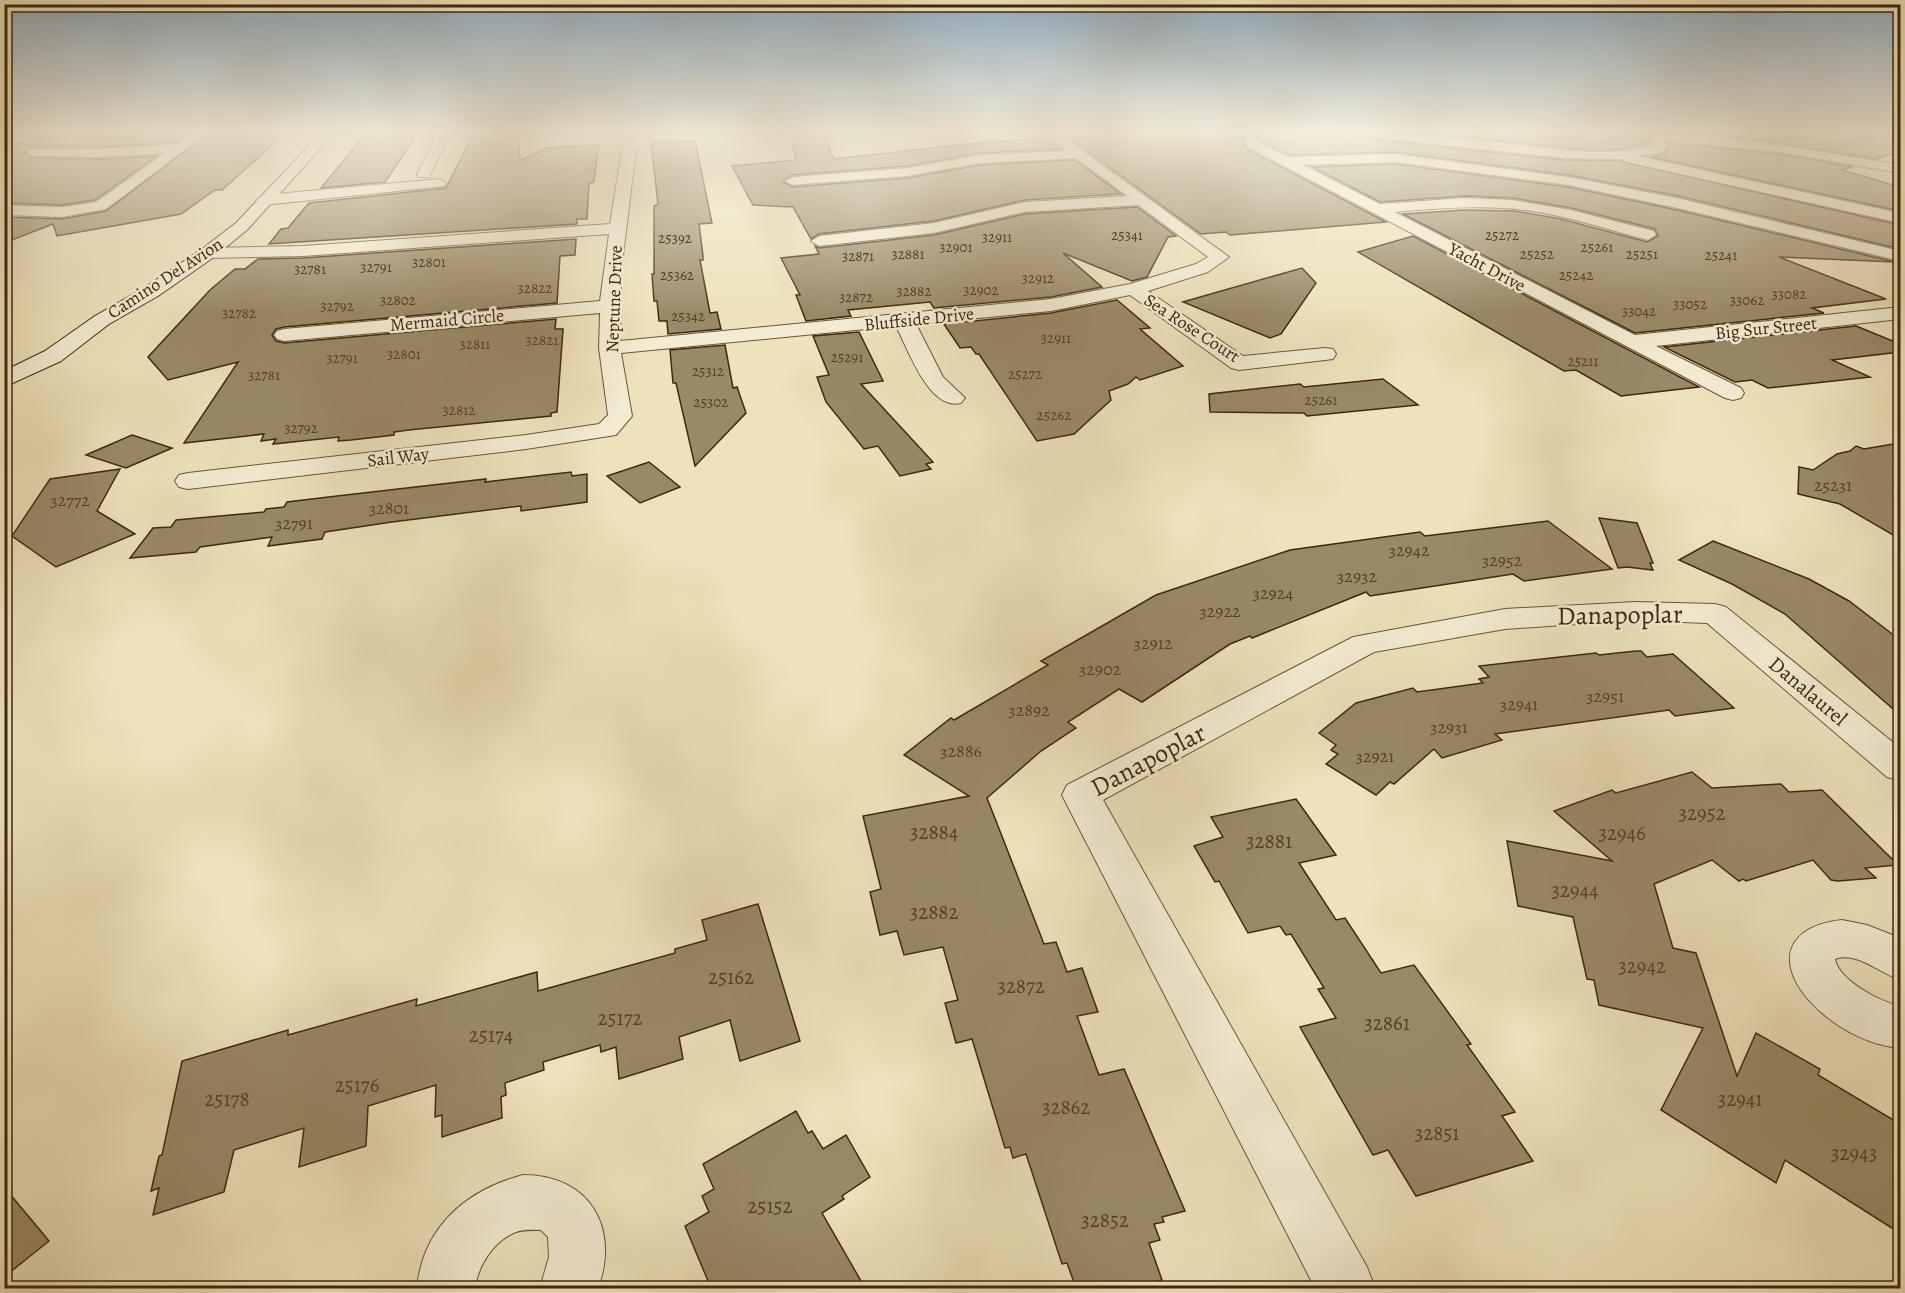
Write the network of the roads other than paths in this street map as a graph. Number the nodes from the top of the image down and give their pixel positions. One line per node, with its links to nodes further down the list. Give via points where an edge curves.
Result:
1 (118, 193): 12 (street, via 101,206 62,212)
2 (270, 193): 9 (street, Camino Del Avion)
3 (333, 193): 9 (street)
4 (622, 193): 14 (street, Neptune Drive)
5 (1131, 193): 10 (street)
6 (1348, 193): 11 (street, Yacht Drive)
7 (1628, 193): 18 (street)
8 (1783, 193): 13 (street)
9 (264, 200): 17 (street, Camino Del Avion, via 242,226)
10 (1140, 200): 16 (street, via 1025,207 934,228); 19 (street, Bluffside Drive, via 1220,257 1202,268)
11 (1378, 209): 15 (street, via 1495,203 1552,211); 25 (street, Yacht Drive)
12 (4, 210)
13 (1900, 218)
14 (616, 228): 17 (street, via 303,251); 20 (street, Neptune Drive)
15 (1648, 235)
16 (819, 241)
17 (208, 253): 22 (street, Camino Del Avion)
18 (1900, 256)
19 (1133, 289): 23 (street, Bluffside Drive, via 1051,305); 27 (street, Sea Rose Court, via 1239,363)
20 (610, 306): 24 (street, Mermaid Circle); 26 (street, Neptune Drive)
21 (1900, 313): 25 (street, Big Sur Street)
22 (102, 320): 28 (street, Camino Del Avion); 29 (street, Camino Del Avion, via 53,356)
23 (904, 321): 26 (street, Bluffside Drive); 31 (street, via 934,380)
24 (284, 335)
25 (1632, 342): 30 (street, Yacht Drive)
26 (610, 348): 32 (street, Neptune Drive, via 620,416)
27 (1324, 354)
28 (4, 359)
29 (4, 380)
30 (1733, 393)
31 (953, 398)
32 (607, 430): 33 (street, Sail Way)
33 (188, 481)
34 (1715, 614): 35 (street, Danalaurel); 40 (street, Danapoplar, via 1635,611 1505,619 1365,644 1081,795)
35 (1900, 768)
36 (1900, 960): 37 (street, via 1852,939 1818,944 1811,954 1814,970 1846,1004 1869,1018)
37 (1900, 1027)
38 (446, 1288): 39 (street, via 456,1251 475,1227 500,1210 524,1203 548,1204 566,1215 578,1235 579,1260)
39 (569, 1288)
40 (1346, 1288)

